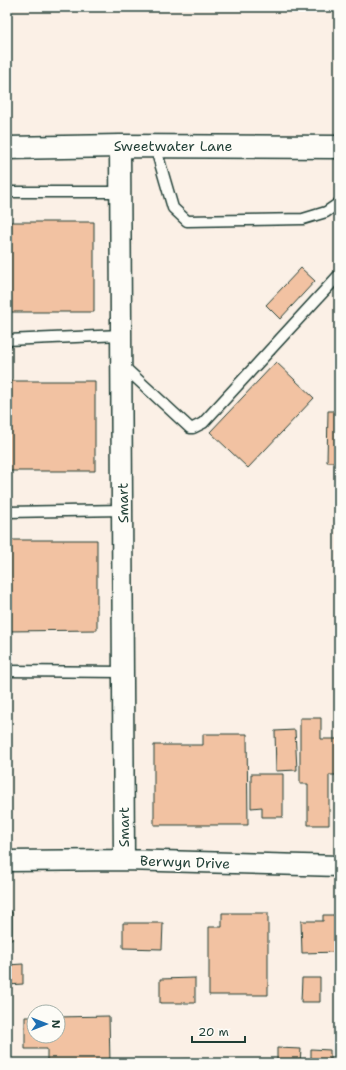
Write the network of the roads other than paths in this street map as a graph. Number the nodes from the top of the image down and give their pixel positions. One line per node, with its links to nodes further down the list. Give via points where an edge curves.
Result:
1 (120, 146): 2 (street, Sweetwater Lane); 4 (street, Sweetwater Lane); 6 (street, Smart)
2 (155, 146): 3 (street, Sweetwater Lane); 7 (lane, via 173,208 187,221 303,219 326,212)
3 (339, 147)
4 (7, 148)
5 (7, 192): 6 (lane)
6 (120, 192): 9 (street, Smart)
7 (339, 203)
8 (339, 275): 11 (lane, via 197,427 190,428)
9 (121, 335): 10 (lane); 11 (street, Smart)
10 (7, 340)
11 (122, 365): 12 (street, Smart)
12 (123, 510): 13 (lane); 15 (street, Smart)
13 (7, 512)
14 (7, 671): 15 (lane)
15 (124, 672): 16 (street, Smart)
16 (124, 860): 17 (street, Berwyn Drive); 18 (street, Berwyn Drive)
17 (7, 861)
18 (339, 866)

